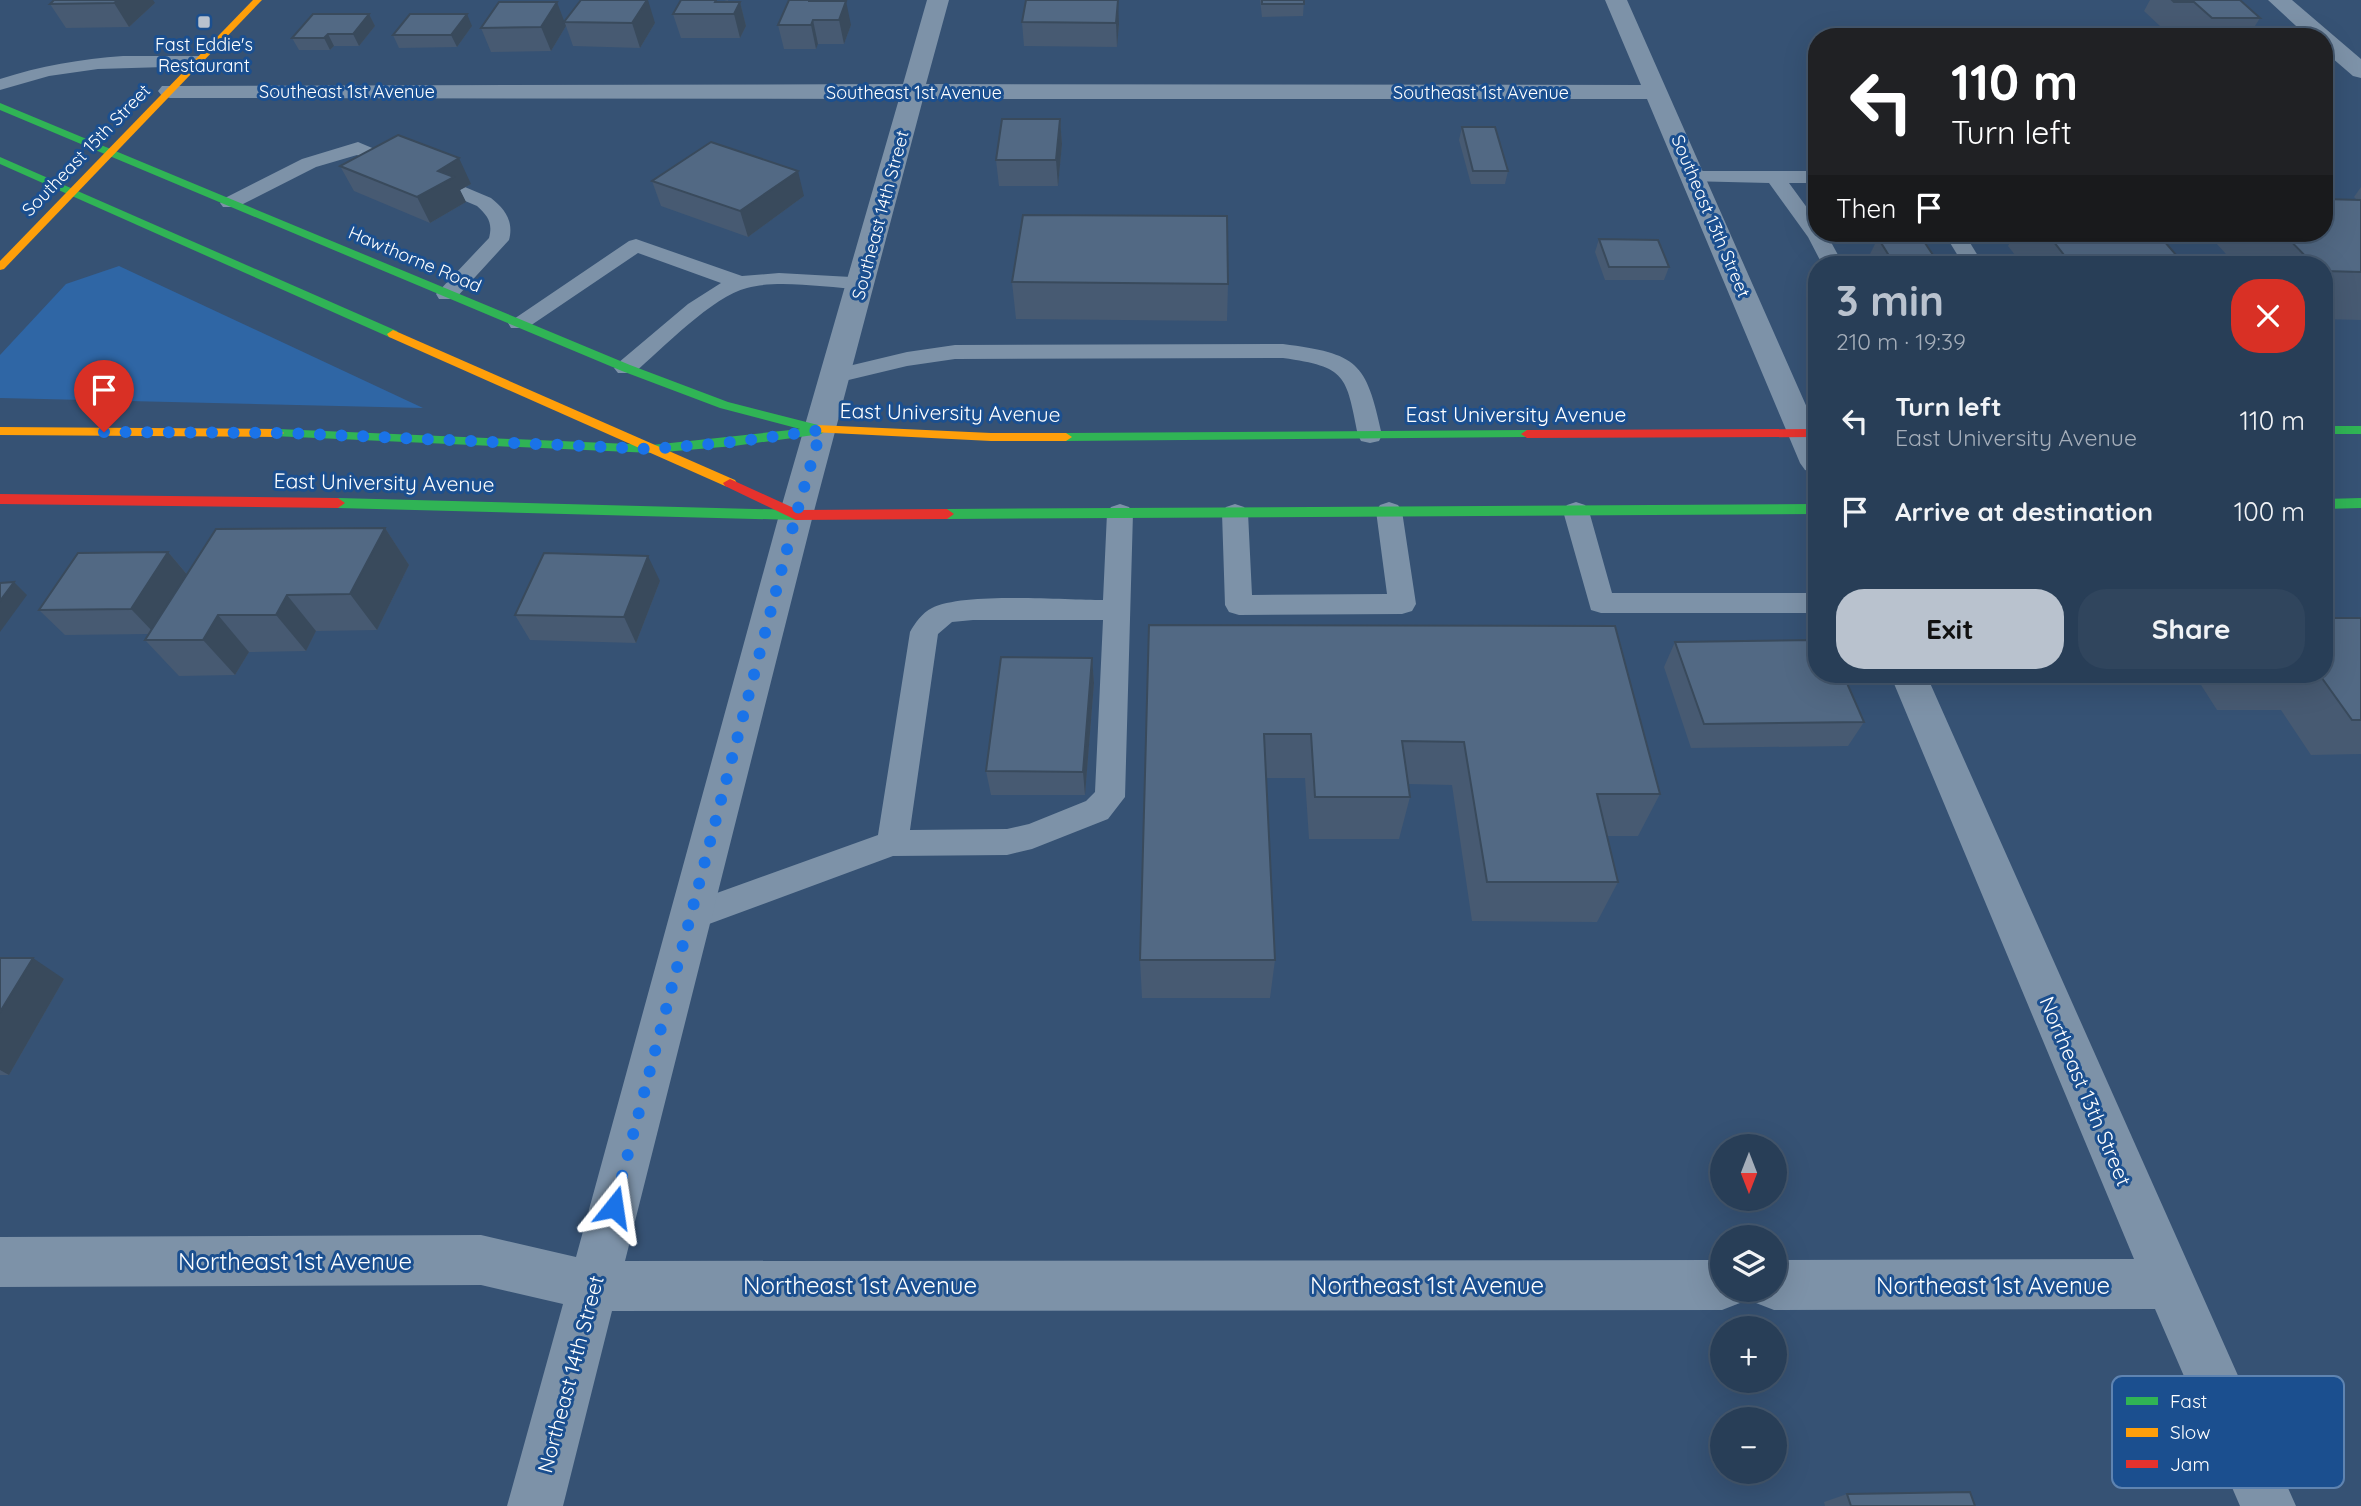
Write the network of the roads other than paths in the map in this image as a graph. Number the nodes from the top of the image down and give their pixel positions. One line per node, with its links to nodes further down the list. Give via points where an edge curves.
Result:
1 (258, 0): 7 (main road, Southeast 15th Street)
2 (938, 0): 11 (street, Southeast 14th Street)
3 (1616, 0): 12 (street, Southeast 13th Street)
4 (2279, 0): 5 (street)
5 (2311, 28)
6 (2333, 47): 8 (street)
7 (199, 61): 9 (lane, via 80,65); 10 (main road, Southeast 15th Street)
8 (2361, 71)
9 (0, 85)
10 (170, 91): 11 (street, Southeast 1st Avenue); 14 (main road, Southeast 15th Street)
11 (914, 92): 12 (street, Southeast 1st Avenue); 24 (street, Southeast 14th Street)
12 (1658, 92): 16 (street, Southeast 13th Street)
13 (0, 106): 14 (main road, Hawthorne Road)
14 (110, 153): 19 (main road, Southeast 15th Street); 20 (main road, Hawthorne Road)
15 (0, 160): 19 (main road)
16 (1694, 177): 18 (lane); 29 (street, Southeast 13th Street)
17 (1808, 177): 18 (lane)
18 (1775, 178): 21 (lane)
19 (73, 192): 22 (main road, Southeast 15th Street); 36 (main road)
20 (230, 203): 25 (main road, Hawthorne Road); 25 (lane, via 309,163 358,148 495,210 501,221 499,240)
21 (1808, 223)
22 (0, 267)
23 (739, 282): 24 (lane); 26 (lane, via 636,245); 27 (lane)
24 (861, 283): 28 (street, Southeast 14th Street)
25 (447, 293): 26 (main road, Hawthorne Road)
26 (519, 323): 27 (main road, Hawthorne Road)
27 (626, 368): 31 (main road, Hawthorne Road, via 724,405)
28 (836, 376): 31 (street, Southeast 14th Street); 35 (lane, via 955,352 1283,351 1319,355 1347,367 1360,384)
29 (1808, 429)
30 (2361, 429): 32 (main road)
31 (821, 430): 35 (main road, East University Avenue, via 991,437); 36 (main road, East University Avenue); 45 (street, Northeast 14th Street)
32 (2333, 430)
33 (0, 431): 36 (main road, East University Avenue, via 287,433)
34 (1808, 433): 35 (main road, East University Avenue)
35 (1370, 435)
36 (652, 449): 45 (main road)
37 (0, 499): 45 (main road, East University Avenue, via 517,505)
38 (2361, 503): 39 (main road)
39 (2333, 504)
40 (1808, 509): 41 (main road, East University Avenue)
41 (1576, 511): 42 (main road, East University Avenue); 46 (lane, via 1601,603)
42 (1388, 512): 44 (main road, East University Avenue); 44 (lane, via 1402,604 1239,605)
43 (1120, 513): 44 (main road, East University Avenue); 45 (main road, East University Avenue); 47 (lane)
44 (1235, 513)
45 (796, 515): 50 (street, Northeast 14th Street)
46 (1808, 603)
47 (1117, 610): 49 (lane, via 973,610 934,618 924,632); 49 (lane, via 1110,797 1097,810 1075,820 1007,842)
48 (1912, 683): 52 (street, Northeast 13th Street)
49 (892, 843): 50 (lane)
50 (690, 917): 55 (street, Northeast 14th Street)
51 (0, 1262): 55 (street, Northeast 1st Avenue, via 481,1260)
52 (2170, 1284): 54 (street, Northeast 1st Avenue); 56 (street, Northeast 13th Street)
53 (1710, 1285): 55 (street, Northeast 1st Avenue)
54 (1787, 1285)
55 (593, 1286): 58 (street, Northeast 14th Street)
56 (2211, 1376)
57 (2261, 1488): 59 (street, Northeast 13th Street)
58 (535, 1506)
59 (2269, 1506)

